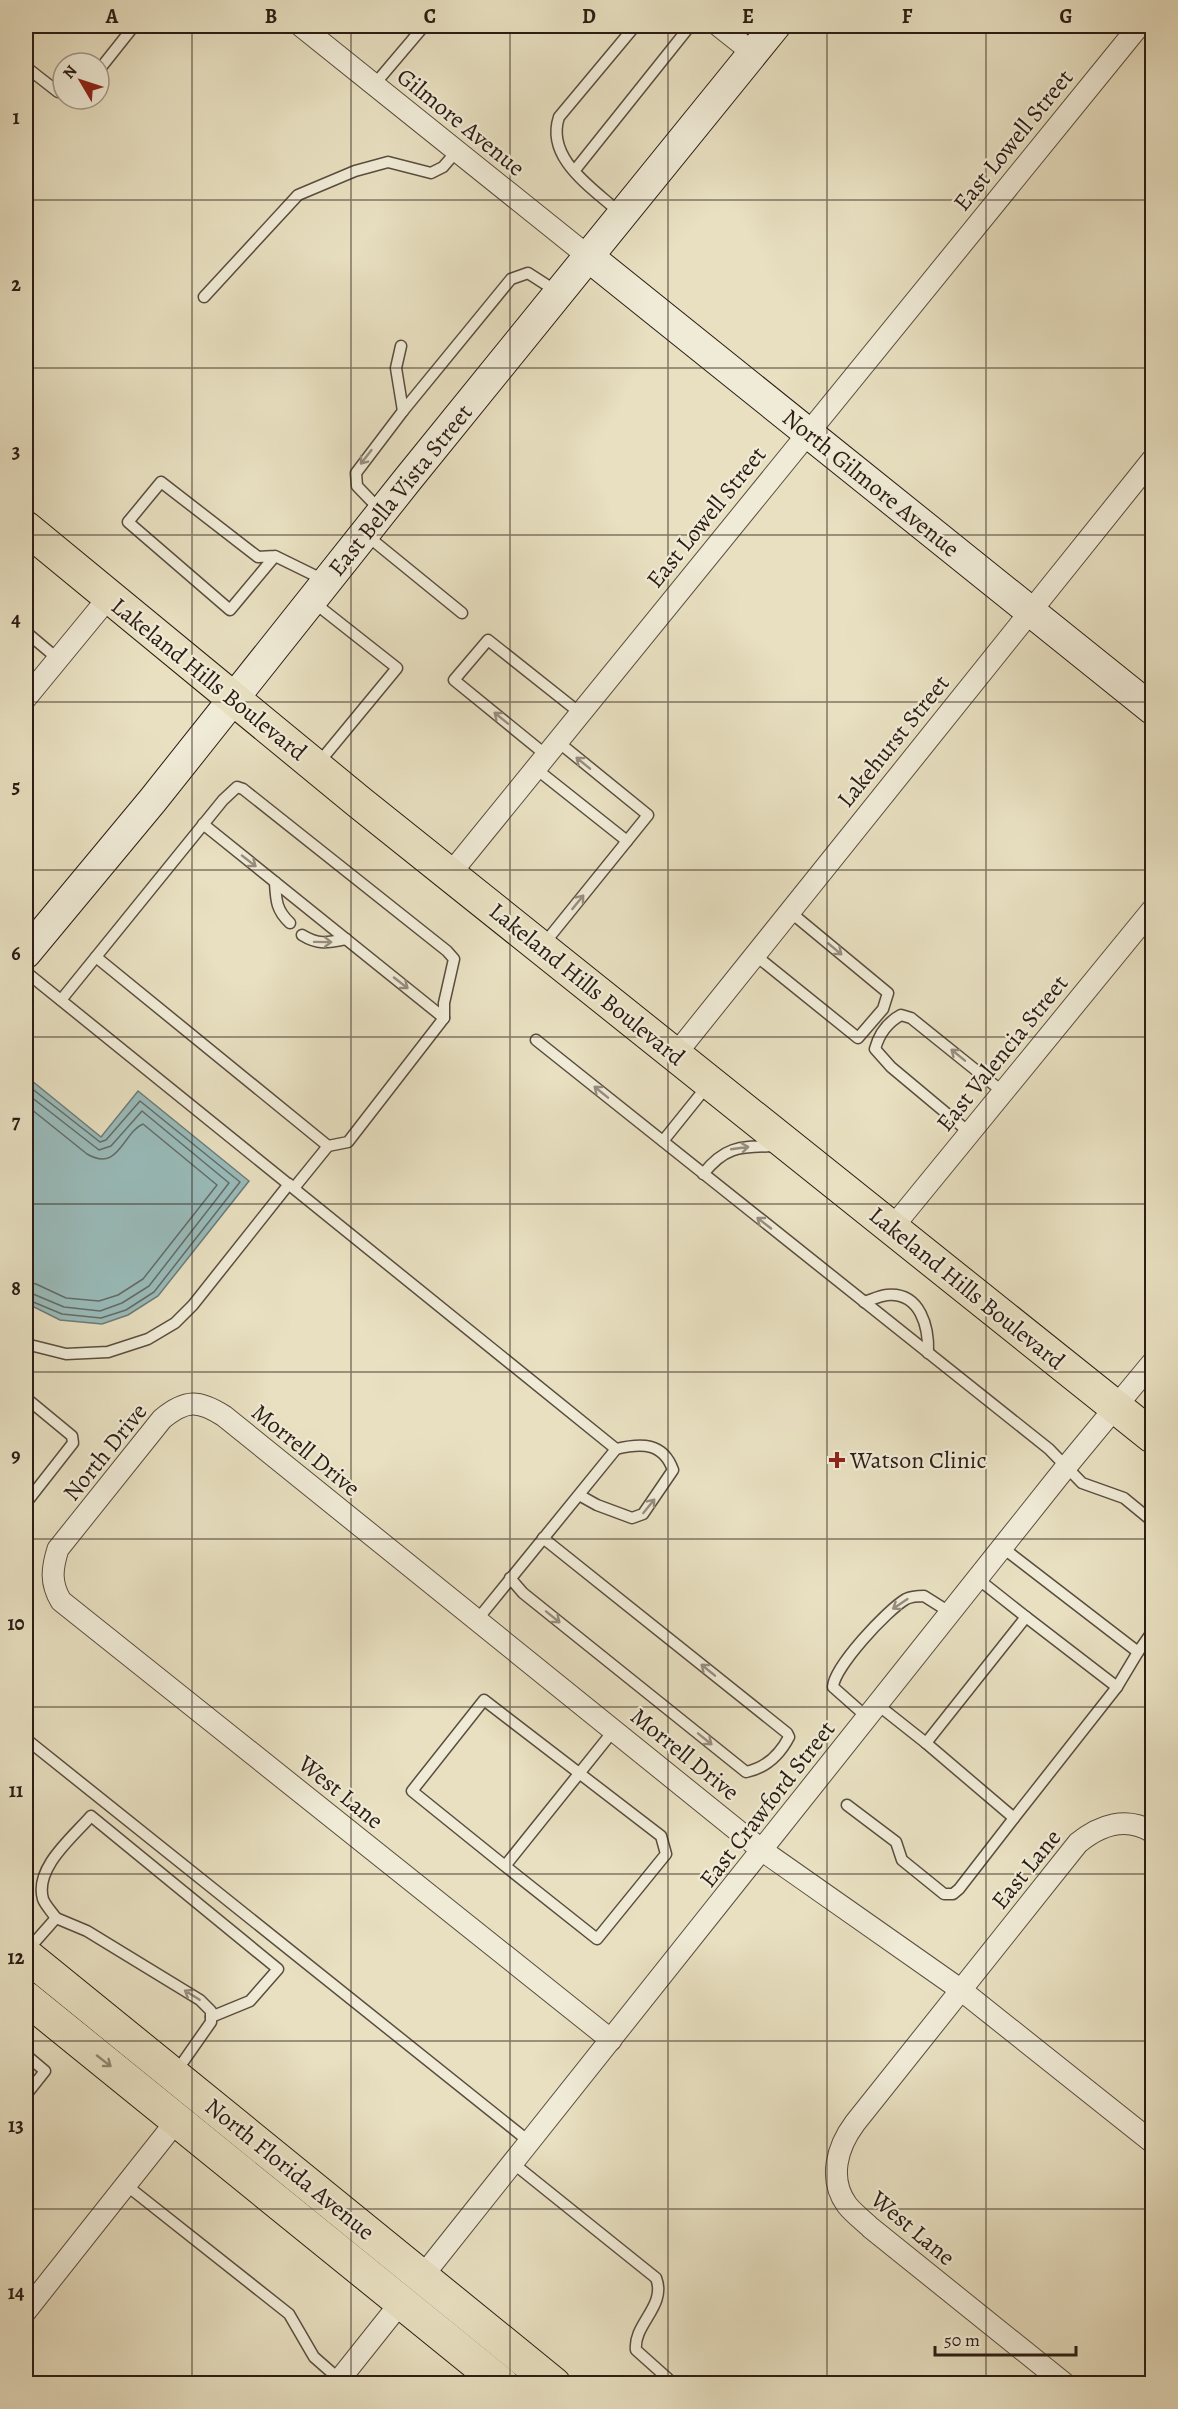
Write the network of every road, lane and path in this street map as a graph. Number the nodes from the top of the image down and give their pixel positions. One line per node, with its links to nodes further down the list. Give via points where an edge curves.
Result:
1 (134, 26): 10 (lane)
2 (302, 26): 12 (street, Gilmore Avenue)
3 (424, 26): 12 (lane)
4 (635, 26): 15 (lane, via 559,117 555,138)
5 (690, 26): 15 (lane)
6 (719, 26): 9 (street)
7 (775, 26): 9 (street, East Bella Vista Street)
8 (1140, 26): 22 (street, East Lowell Street)
9 (753, 53): 16 (street, East Bella Vista Street)
10 (111, 55)
11 (26, 66): 13 (lane)
12 (374, 85): 14 (street, Gilmore Avenue)
13 (51, 86)
14 (456, 152): 17 (street, Gilmore Avenue); 19 (lane, via 431,173 388,162 298,195)
15 (574, 170): 16 (lane)
16 (623, 215): 17 (street, East Bella Vista Street)
17 (589, 257): 18 (street, East Bella Vista Street); 22 (street, North Gilmore Avenue)
18 (559, 294): 21 (lane, via 528,273 511,279); 24 (street, East Bella Vista Street)
19 (204, 297)
20 (401, 346): 21 (lane, via 396,368)
21 (403, 411): 24 (lane, one-way to 24, via 356,473 357,486)
22 (808, 432): 29 (street, North Gilmore Avenue); 36 (street, East Lowell Street)
23 (1152, 460): 29 (street, Lakehurst Street)
24 (373, 522): 27 (street, East Bella Vista Street); 30 (lane)
25 (26, 528): 28 (main road, Lakeland Hills Boulevard)
26 (275, 556): 26 (lane, via 258,557 161,482 128,522 230,610); 27 (lane, via 306,569)
27 (319, 591): 34 (street, East Bella Vista Street); 38 (lane, via 397,668)
28 (109, 597): 32 (street); 34 (main road, Lakeland Hills Boulevard)
29 (1030, 610): 35 (street, North Gilmore Avenue); 44 (street, Lakehurst Street)
30 (462, 613)
31 (26, 632): 32 (lane)
32 (58, 659): 33 (street)
33 (26, 698)
34 (234, 700): 38 (main road, Lakeland Hills Boulevard); 49 (street, East Bella Vista Street)
35 (1152, 709)
36 (580, 713): 37 (street, East Lowell Street); 37 (lane, one-way to 36, via 454,680 488,640)
37 (546, 755): 40 (lane); 40 (lane, one-way to 37, via 648,815); 41 (street, East Lowell Street)
38 (315, 766): 41 (main road, Lakeland Hills Boulevard)
39 (203, 825): 42 (lane, one-way to 42); 51 (lane); 54 (lane, via 232,789 243,789 447,951 454,959)
40 (627, 841): 48 (lane, one-way to 40)
41 (450, 874): 48 (main road, Lakeland Hills Boulevard)
42 (276, 882): 45 (lane, via 280,915); 47 (lane)
43 (1152, 910): 58 (street, East Valencia Street)
44 (789, 911): 50 (street, Lakehurst Street); 50 (lane, one-way to 50, via 888,993 883,1009 858,1038)
45 (290, 923)
46 (302, 934): 47 (lane, one-way to 47, via 315,943)
47 (346, 939): 54 (lane, one-way to 54)
48 (541, 948): 56 (main road, Lakeland Hills Boulevard)
49 (26, 953)
50 (755, 955): 56 (street, Lakehurst Street)
51 (96, 957): 53 (lane); 62 (lane)
52 (26, 972): 53 (lane)
53 (61, 1000): 64 (lane)
54 (444, 1017): 62 (lane, via 348,1142)
55 (536, 1040): 60 (lane, one-way to 55)
56 (675, 1055): 57 (main road, Lakeland Hills Boulevard)
57 (710, 1083): 60 (lane); 61 (main road, Lakeland Hills Boulevard)
58 (1003, 1092): 59 (street, East Valencia Street); 59 (lane, one-way to 59, via 911,1018 902,1015 892,1020 875,1049)
59 (970, 1133): 65 (street, East Valencia Street)
60 (663, 1141): 63 (lane)
61 (788, 1145): 63 (lane, one-way to 61, via 736,1147); 65 (main road, Lakeland Hills Boulevard)
62 (328, 1146): 64 (lane)
63 (703, 1174): 66 (lane, one-way to 63)
64 (291, 1186): 67 (lane, via 193,1305 175,1323 148,1340 108,1352 66,1354); 74 (lane)
65 (892, 1228): 72 (main road, Lakeland Hills Boulevard)
66 (864, 1302): 68 (lane); 68 (lane, via 887,1295 907,1300 927,1325)
67 (26, 1344)
68 (928, 1353): 75 (lane)
69 (1152, 1363): 72 (street, East Crawford Street)
70 (26, 1398): 77 (lane, via 72,1436 73,1443)
71 (191, 1403): 81 (street, North Drive, via 162,1419 58,1549); 86 (street, Morrell Drive, via 206,1404 224,1416)
72 (1116, 1407): 73 (main road, Lakeland Hills Boulevard); 75 (street, East Crawford Street)
73 (1152, 1436)
74 (616, 1449): 76 (lane); 76 (lane, one-way to 74, via 632,1518 643,1514 671,1477 669,1459 657,1447 639,1443)
75 (1066, 1467): 78 (lane, via 1082,1483 1124,1498); 80 (street, East Crawford Street)
76 (579, 1495): 79 (lane)
77 (26, 1503)
78 (1152, 1521)
79 (543, 1538): 82 (lane); 82 (lane, one-way to 79, via 523,1593 746,1772 760,1769 783,1746 789,1737 787,1733)
80 (1003, 1548): 83 (street, East Crawford Street); 88 (lane)
81 (53, 1575): 106 (street, West Lane, via 61,1601)
82 (510, 1578): 86 (lane)
83 (978, 1578): 84 (street, East Crawford Street); 85 (lane)
84 (951, 1613): 90 (street, East Crawford Street); 90 (lane, one-way to 90, via 924,1596 907,1599 890,1611 837,1673 833,1688 837,1693)
85 (1026, 1617): 89 (lane); 93 (lane)
86 (477, 1620): 91 (street, Morrell Drive)
87 (1152, 1632): 88 (lane)
88 (1138, 1652): 89 (lane)
89 (1117, 1687): 96 (lane)
90 (873, 1712): 93 (lane); 98 (street, East Crawford Street)
91 (614, 1730): 94 (lane); 98 (street, Morrell Drive)
92 (26, 1739): 113 (lane)
93 (926, 1743): 96 (lane)
94 (579, 1772): 99 (lane); 99 (lane, via 661,1836 666,1854 597,1939); 99 (lane, via 484,1700 412,1791)
95 (847, 1805): 96 (lane, via 896,1842 902,1860 944,1894 959,1889)
96 (1014, 1818)
97 (1152, 1832): 103 (street, East Lane, via 1129,1824 1109,1825 1078,1843)
98 (763, 1851): 103 (street, Morrell Drive); 106 (street, East Crawford Street)
99 (505, 1866)
100 (56, 1918): 101 (lane); 105 (lane, one-way to 100, via 211,2011 200,2000 87,1931); 105 (lane, via 44,1900 46,1870 91,1816 278,1969 250,2001)
101 (26, 1954): 107 (main road, North Florida Avenue)
102 (26, 1978): 107 (main road, via 84,2022)
103 (961, 1990): 112 (street, Morrell Drive); 123 (street, West Lane, via 843,2139 837,2161 837,2184 847,2205 872,2228)
104 (26, 1998): 111 (main road, North Florida Avenue, one-way to 111)
105 (211, 2017): 109 (lane, via 203,2037)
106 (611, 2040): 113 (street, East Crawford Street)
107 (134, 2043): 109 (main road, North Florida Avenue)
108 (26, 2055): 110 (lane, via 45,2072)
109 (173, 2074): 116 (main road, North Florida Avenue)
110 (26, 2095)
111 (178, 2120): 115 (street); 116 (main road, North Florida Avenue)
112 (1152, 2142)
113 (531, 2143): 114 (street, East Crawford Street)
114 (514, 2164): 116 (street, East Crawford Street); 122 (lane, via 656,2278 660,2287 658,2299 635,2342 636,2350)
115 (126, 2185): 117 (street); 118 (lane, via 290,2314 314,2357)
116 (412, 2289): 118 (street, East Crawford Street); 119 (main road, North Florida Avenue); 120 (main road, via 416,2300); 121 (main road, North Florida Avenue)
117 (26, 2311)
118 (337, 2381)
119 (502, 2384)
120 (529, 2384)
121 (554, 2384)
122 (674, 2384)
123 (1065, 2384)

